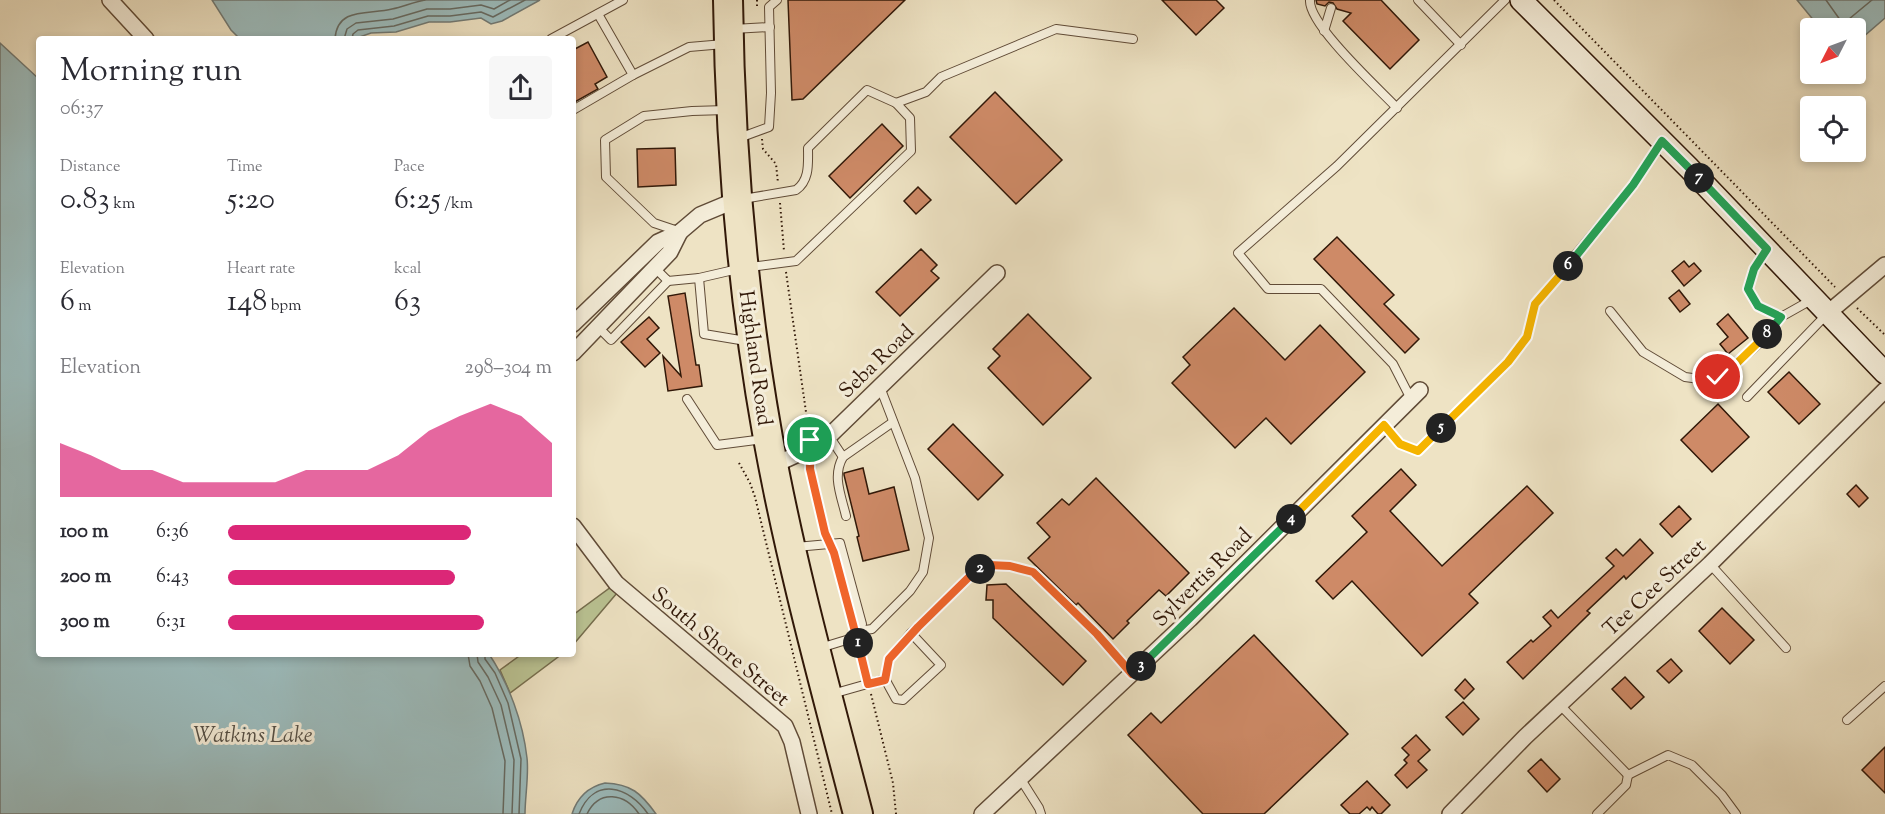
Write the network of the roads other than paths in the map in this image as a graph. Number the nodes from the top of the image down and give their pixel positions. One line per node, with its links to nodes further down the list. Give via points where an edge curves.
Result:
1 (110, 0): 14 (street)
2 (623, 0): 11 (lane)
3 (728, 0): 16 (highway, Highland Road)
4 (777, 0): 9 (lane)
5 (1310, 0): 13 (lane)
6 (1418, 0): 18 (lane)
7 (1505, 0): 18 (lane)
8 (1521, 0): 25 (street)
9 (769, 4): 12 (lane)
10 (1331, 8): 13 (lane)
11 (598, 14): 15 (lane); 19 (lane)
12 (770, 27): 16 (lane); 24 (lane, via 769,127)
13 (1324, 31): 22 (lane)
14 (143, 36)
15 (557, 36)
16 (728, 36): 19 (lane, via 689,47); 23 (highway, Highland Road)
17 (1133, 39): 20 (lane, via 1056,29 941,77 926,92)
18 (1461, 45): 22 (lane)
19 (633, 75): 21 (lane)
20 (896, 103): 26 (lane, via 867,90 808,148 808,171 801,186); 31 (lane, via 910,118 911,151 796,261)
21 (576, 108)
22 (1396, 108): 45 (lane, via 1238,253 1268,289 1321,289 1393,364)
23 (731, 110): 24 (highway, Highland Road); 27 (lane, via 644,116 605,140 606,177 654,222)
24 (732, 140): 26 (highway, Highland Road)
25 (1662, 141): 28 (street); 49 (lane, via 1633,185 1535,304 1527,337 1508,362 1418,451 1400,444)
26 (736, 200): 27 (street, via 700,215); 31 (highway, Highland Road)
27 (680, 231): 30 (street, via 670,252); 38 (street, via 658,242)
28 (1767, 249): 35 (street); 37 (lane, via 1754,269 1748,289 1758,306)
29 (1885, 265): 35 (street, via 1846,297)
30 (655, 268): 34 (lane); 39 (street)
31 (744, 268): 33 (lane); 40 (highway, Highland Road)
32 (997, 273): 43 (street, Seba Road)
33 (699, 278): 34 (lane); 40 (lane, via 704,334)
34 (668, 281): 39 (lane, via 611,340)
35 (1821, 306): 37 (lane); 42 (street); 46 (lane)
36 (1610, 311): 37 (lane, via 1643,352 1685,377 1707,380 1736,364)
37 (1781, 317)
38 (577, 321): 39 (street)
39 (596, 329): 41 (street)
40 (753, 342): 51 (highway, Highland Road)
41 (576, 350)
42 (1885, 372)
43 (880, 387): 48 (lane); 50 (street, Seba Road)
44 (1885, 390): 56 (street, Tee Cee Street)
45 (1415, 394): 49 (street, Sylvertis Road)
46 (1747, 397)
47 (687, 399): 51 (lane, via 717,445)
48 (893, 422): 52 (lane); 58 (lane, via 915,478 929,538 923,572 910,591 872,629)
49 (1384, 425): 61 (street, Sylvertis Road)
50 (829, 436): 51 (street, Seba Road, via 810,449); 52 (lane)
51 (771, 452): 55 (highway, Highland Road)
52 (843, 457): 53 (lane, via 836,474)
53 (846, 516)
54 (576, 530): 69 (street, South Shore Street, via 622,589 785,726)
55 (791, 547): 58 (lane, via 840,543 862,624); 60 (highway, Highland Road)
56 (1710, 564): 59 (lane); 65 (street, Tee Cee Street)
57 (911, 633): 61 (lane, via 970,576 989,565 1010,566 1033,572); 62 (lane, via 889,659); 62 (lane, via 941,665 903,700 896,699)
58 (857, 634): 60 (lane)
59 (1786, 648)
60 (816, 649): 64 (highway, Highland Road)
61 (1132, 674): 68 (street, Sylvertis Road)
62 (885, 680): 64 (lane)
63 (1885, 686): 66 (lane)
64 (828, 695): 70 (highway, Highland Road)
65 (1559, 704): 67 (lane); 73 (street, Tee Cee Street)
66 (1848, 720)
67 (1628, 775): 74 (lane, via 1626,785); 75 (lane, via 1668,755 1692,765)
68 (1020, 778): 71 (street, Sylvertis Road); 72 (lane)
69 (809, 814)
70 (858, 814)
71 (982, 814)
72 (1041, 814)
73 (1450, 814)
74 (1597, 814)
75 (1736, 814)

